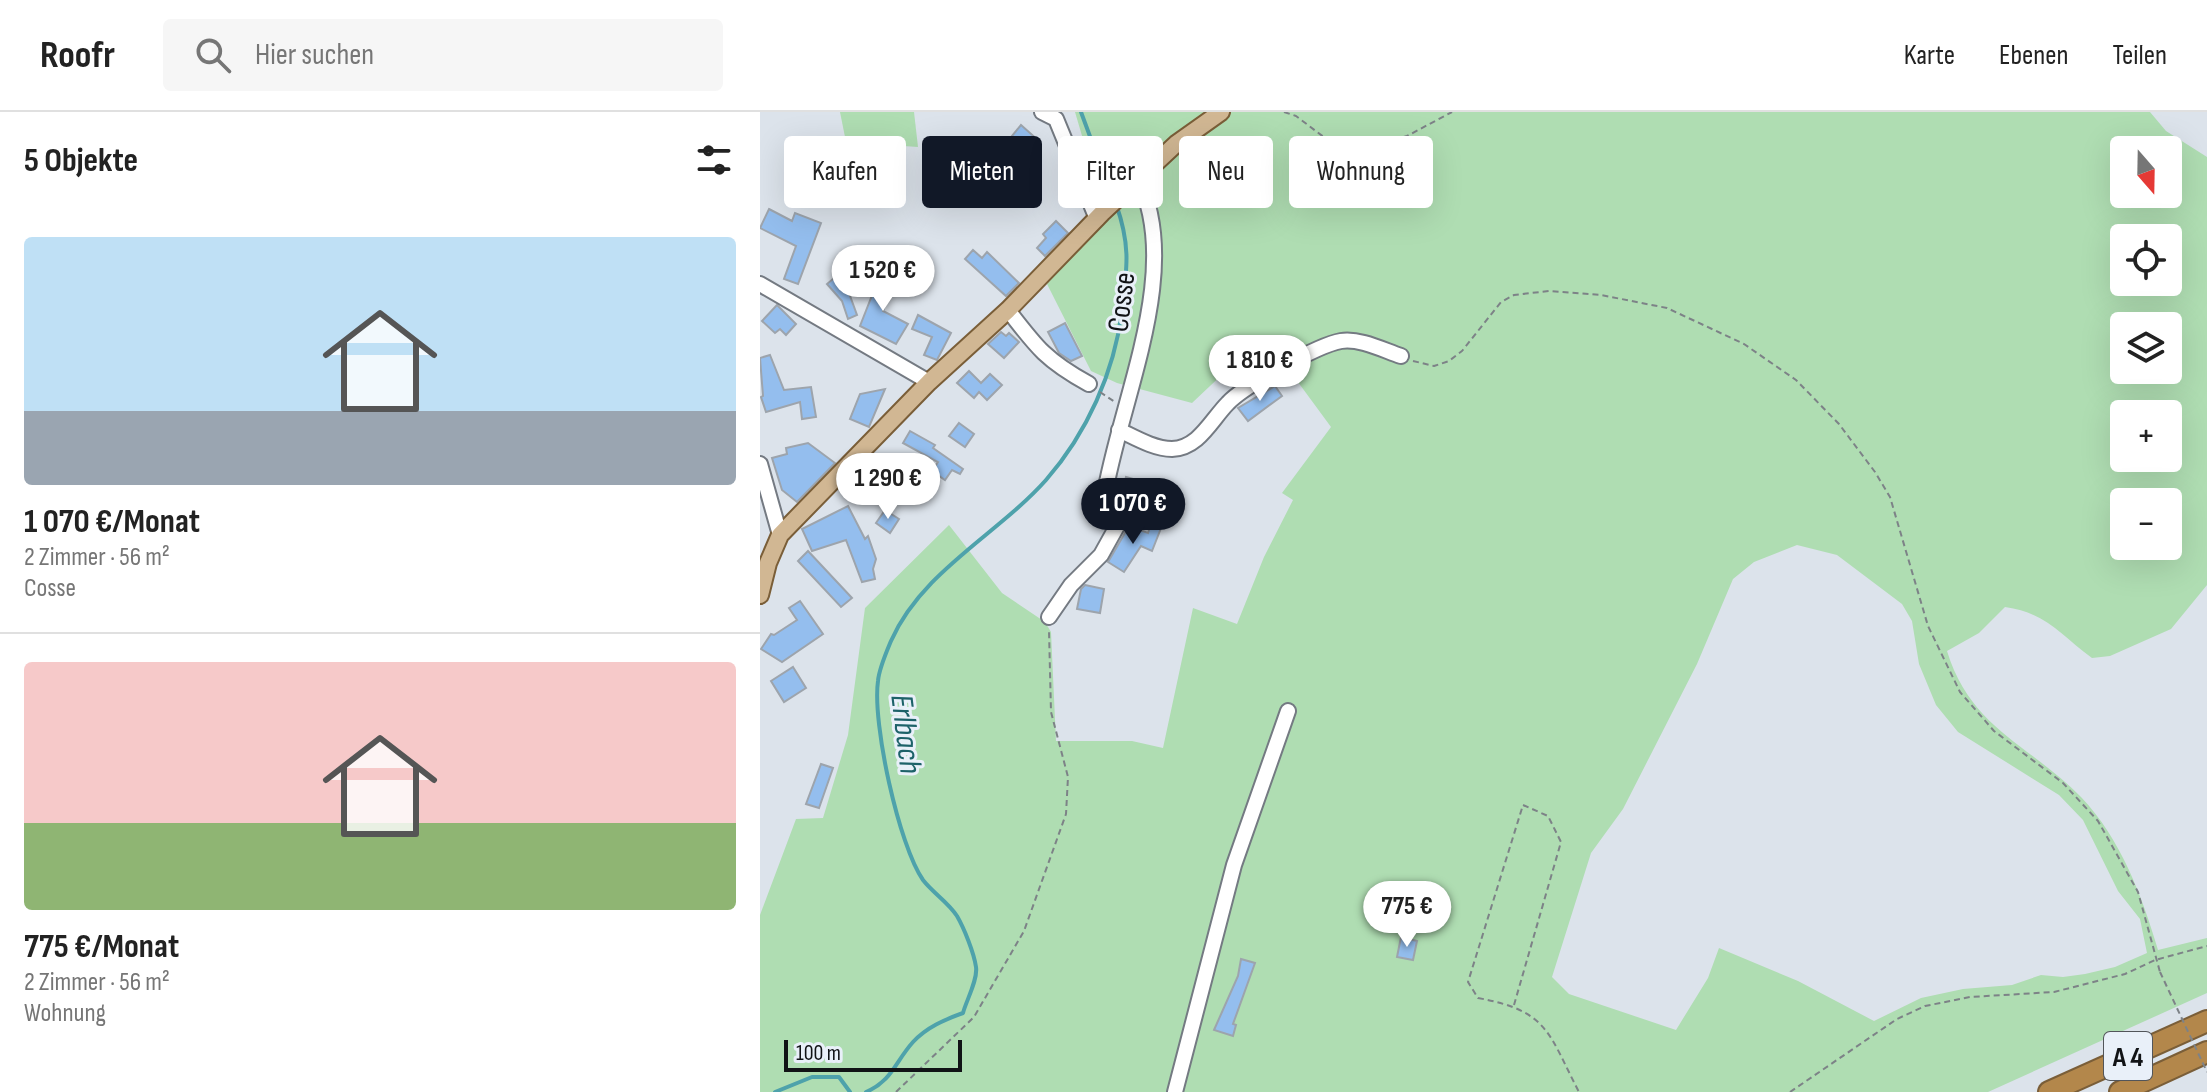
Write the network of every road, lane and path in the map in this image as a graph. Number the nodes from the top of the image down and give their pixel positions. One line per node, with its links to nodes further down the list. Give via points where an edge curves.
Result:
1 (1042, 112): 8 (street, via 1056,119)
2 (1221, 112): 5 (main road)
3 (1284, 112): 4 (path, via 1329,141 1373,147)
4 (1452, 112)
5 (1163, 156)
6 (1107, 208): 8 (main road)
7 (1150, 208): 15 (street, Cosse, via 1150,295 1138,368)
8 (1099, 216): 10 (main road)
9 (762, 289): 12 (street)
10 (1008, 310): 12 (main road); 13 (street, via 1055,365)
11 (1401, 356): 15 (street, via 1343,340 1322,347 1257,382 1229,402 1202,435 1171,449); 23 (path, via 1423,366 1449,361 1501,302 1549,291 1667,308 1744,344 1796,380 1839,424 1890,497 1928,626 1960,692 1994,731 2063,783 2098,821 2138,892)
12 (929, 382): 18 (main road)
13 (1089, 384): 14 (path)
14 (1114, 401)
15 (1119, 430): 20 (street, Cosse, via 1104,498 1121,519 1101,555)
16 (760, 464): 17 (street)
17 (763, 500): 18 (street)
18 (780, 535): 19 (main road)
19 (760, 595)
20 (1049, 617): 28 (path, via 1051,712 1068,777 1066,814 1024,931 974,1017)
21 (1288, 711): 29 (street, via 1234,865)
22 (2207, 946): 23 (path)
23 (2155, 960): 27 (path, bridge); 31 (path, via 2125,974 2054,992 1970,997 1925,1006 1897,1019)
24 (1514, 1005): 24 (path, via 1478,998 1468,982 1523,805 1548,816 1561,842); 30 (path, via 1543,1023)
25 (2207, 1021): 32 (highway, A 4)
26 (2207, 1052): 33 (highway, A 4)
27 (2207, 1072)
28 (896, 1092)
29 (1175, 1092)
30 (1579, 1092)
31 (1790, 1092)
32 (2049, 1092)
33 (2120, 1092)

